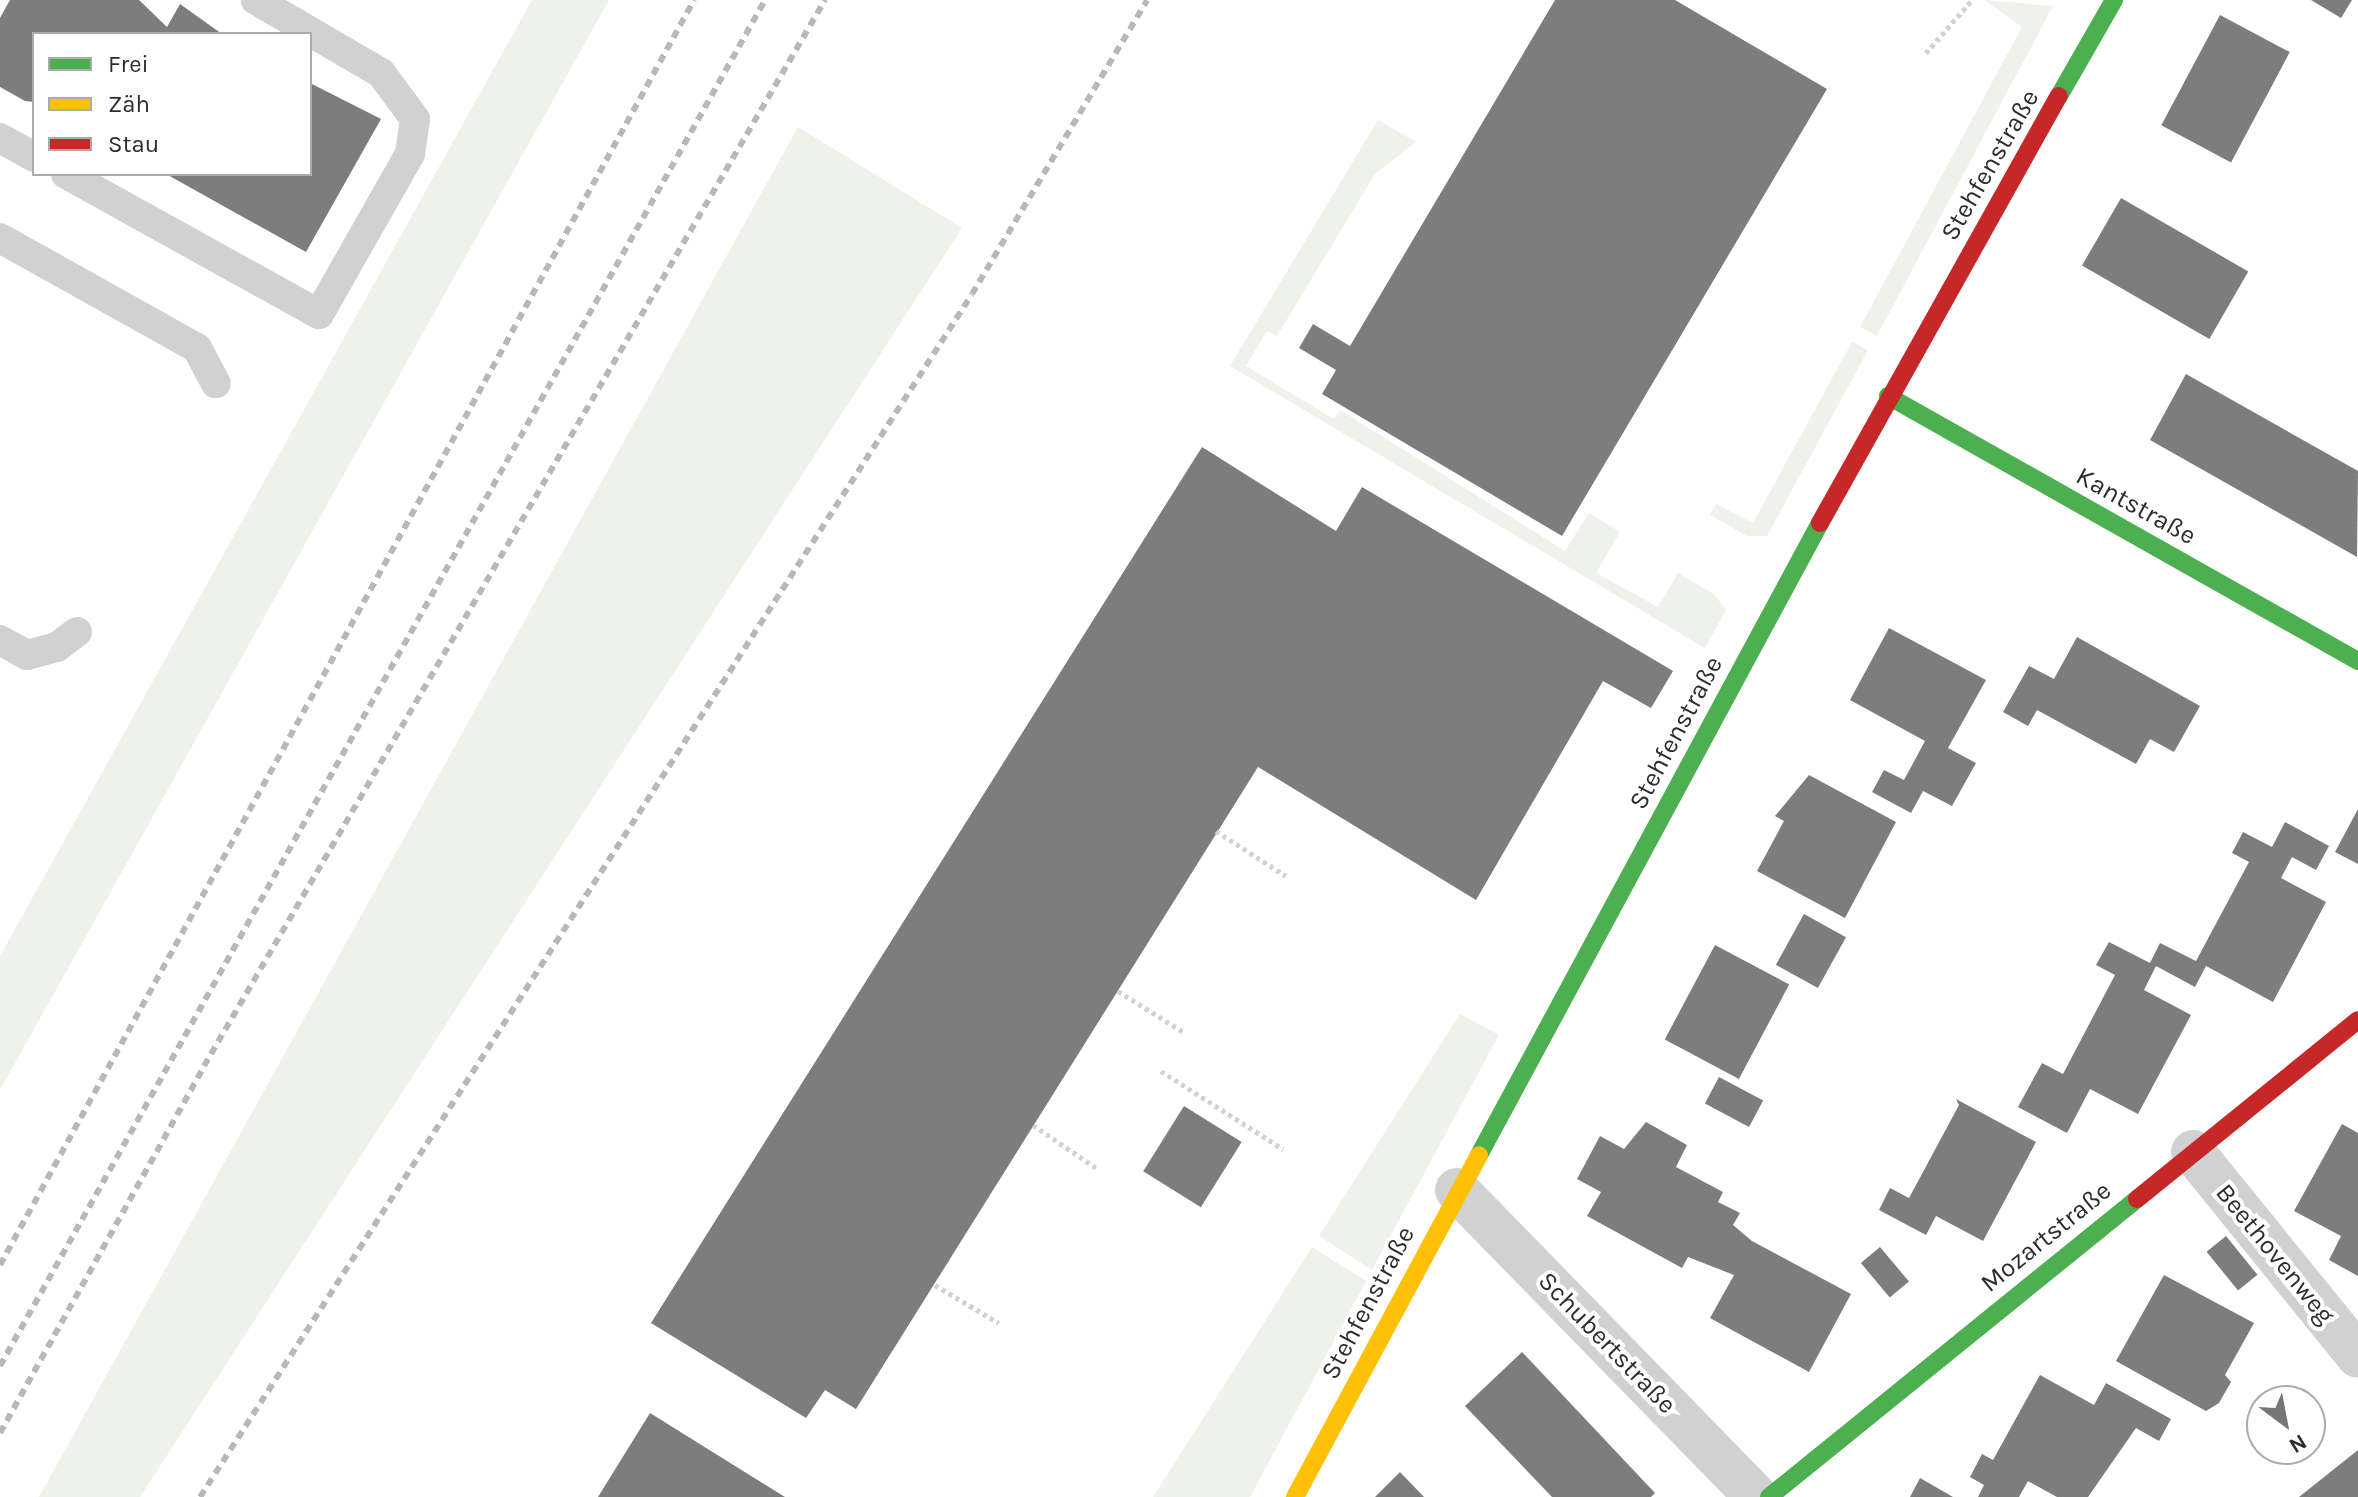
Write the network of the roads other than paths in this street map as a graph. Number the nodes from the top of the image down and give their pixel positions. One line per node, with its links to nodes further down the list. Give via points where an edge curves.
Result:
1 (256, 0): 3 (lane)
2 (2114, 0): 10 (street, Stehfenstraße)
3 (311, 32)
4 (312, 33): 7 (lane, via 381,73 415,119 410,154 319,314)
5 (0, 138): 6 (lane)
6 (32, 156)
7 (70, 176)
8 (0, 238): 9 (lane, via 197,348)
9 (216, 383)
10 (1888, 396): 13 (street, Kantstraße); 16 (street, Stehfenstraße)
11 (77, 632): 12 (lane, via 27,655)
12 (0, 640)
13 (2358, 661)
14 (2358, 1020): 15 (street, Mozartstraße)
15 (2193, 1152): 17 (street, Beethovenweg); 20 (street, Mozartstraße)
16 (1457, 1190): 18 (street, Stehfenstraße); 19 (street, Schubertstraße)
17 (2358, 1356)
18 (1295, 1497)
19 (1757, 1497)
20 (1769, 1497)

